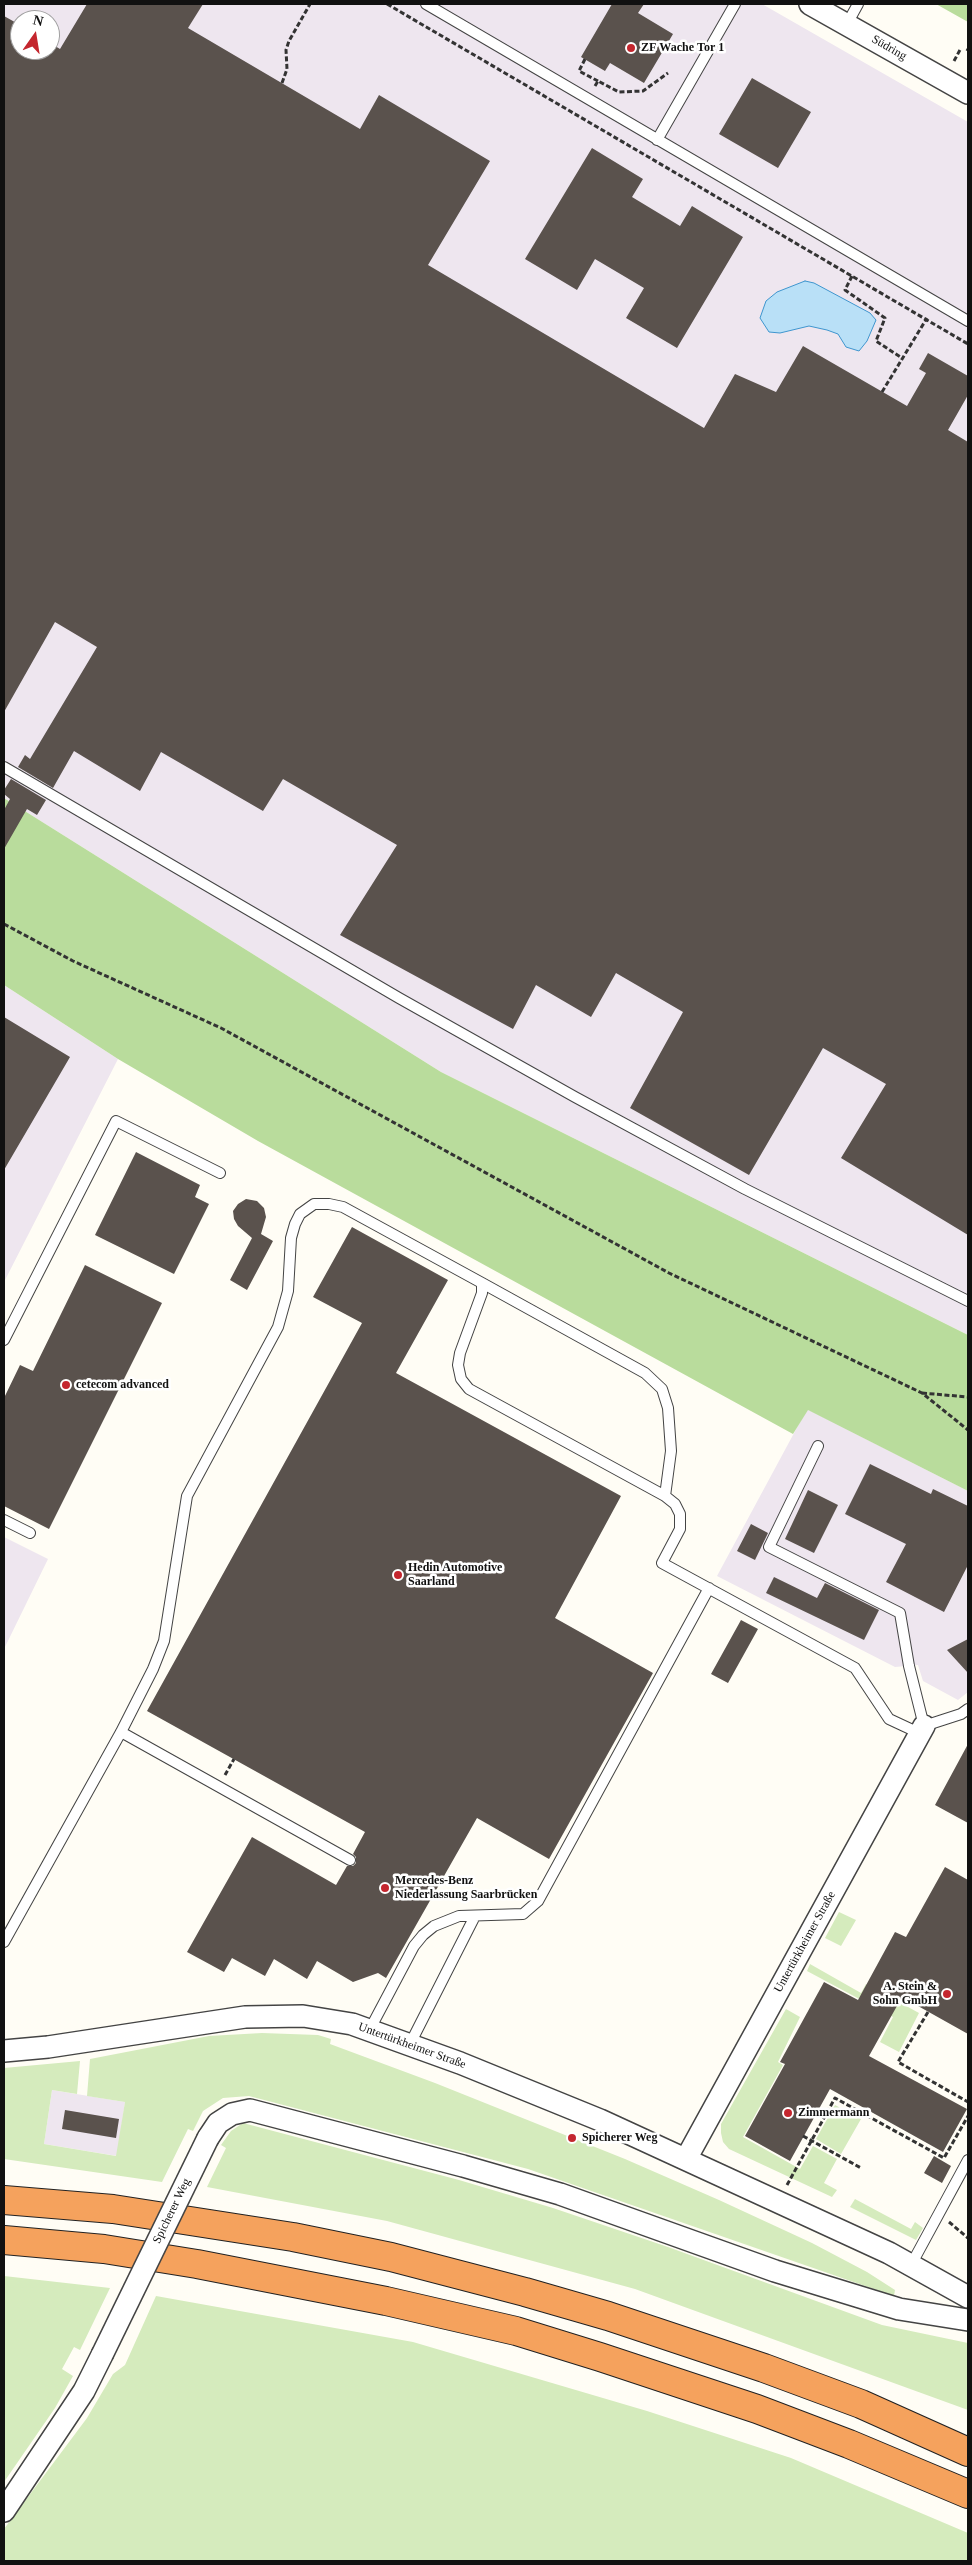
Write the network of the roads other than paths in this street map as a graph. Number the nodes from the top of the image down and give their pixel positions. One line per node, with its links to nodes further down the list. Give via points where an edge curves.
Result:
1 (426, 4): 7 (lane)
2 (735, 4): 7 (lane)
3 (810, 4): 5 (street, Südring)
4 (858, 4): 5 (lane)
5 (847, 24): 6 (street, Südring)
6 (968, 94)
7 (658, 140): 8 (lane)
8 (968, 321)
9 (4, 767): 12 (lane, via 575,1097 744,1189)
10 (220, 1173): 13 (lane, via 116,1122)
11 (482, 1283): 15 (lane, via 645,1372 662,1389 668,1408 671,1451); 15 (lane, via 482,1293 458,1366 469,1389); 21 (lane, via 343,1207 314,1204 300,1214 291,1238 284,1311 187,1496 164,1641)
12 (968, 1301)
13 (4, 1340)
14 (818, 1446): 20 (lane, via 769,1547 900,1613)
15 (665, 1496): 18 (lane, via 675,1504 680,1514 680,1529 662,1563)
16 (4, 1520): 17 (lane)
17 (30, 1533)
18 (708, 1588): 20 (lane, via 855,1668 889,1719); 23 (lane, via 538,1901 523,1914)
19 (966, 1713): 20 (lane)
20 (921, 1730): 28 (street, Untertürkheimer Straße)
21 (121, 1732): 22 (lane); 24 (lane)
22 (350, 1860)
23 (475, 1916): 25 (lane, via 460,1916 434,1926 422,1935); 26 (lane)
24 (4, 1942)
25 (370, 2029): 26 (street, Untertürkheimer Straße); 27 (street, Untertürkheimer Straße, via 304,2016 253,2016)
26 (410, 2044): 28 (street, Untertürkheimer Straße, via 583,2113)
27 (4, 2051)
28 (686, 2159): 34 (street, Untertürkheimer Straße)
29 (968, 2160): 34 (lane)
30 (4, 2180): 32 (highway)
31 (4, 2200): 32 (highway)
32 (113, 2210): 37 (highway, via 302,2239 391,2257 525,2292 764,2368 861,2404)
33 (4, 2240): 38 (highway, via 197,2264 386,2301 516,2331 741,2403)
34 (911, 2265): 35 (street, Untertürkheimer Straße)
35 (968, 2297)
36 (968, 2320): 39 (street, Spicherer Weg, bridge, via 899,2310 775,2271 560,2194 250,2110 232,2114 218,2123 208,2138 84,2391)
37 (968, 2452)
38 (968, 2494)
39 (4, 2511)

